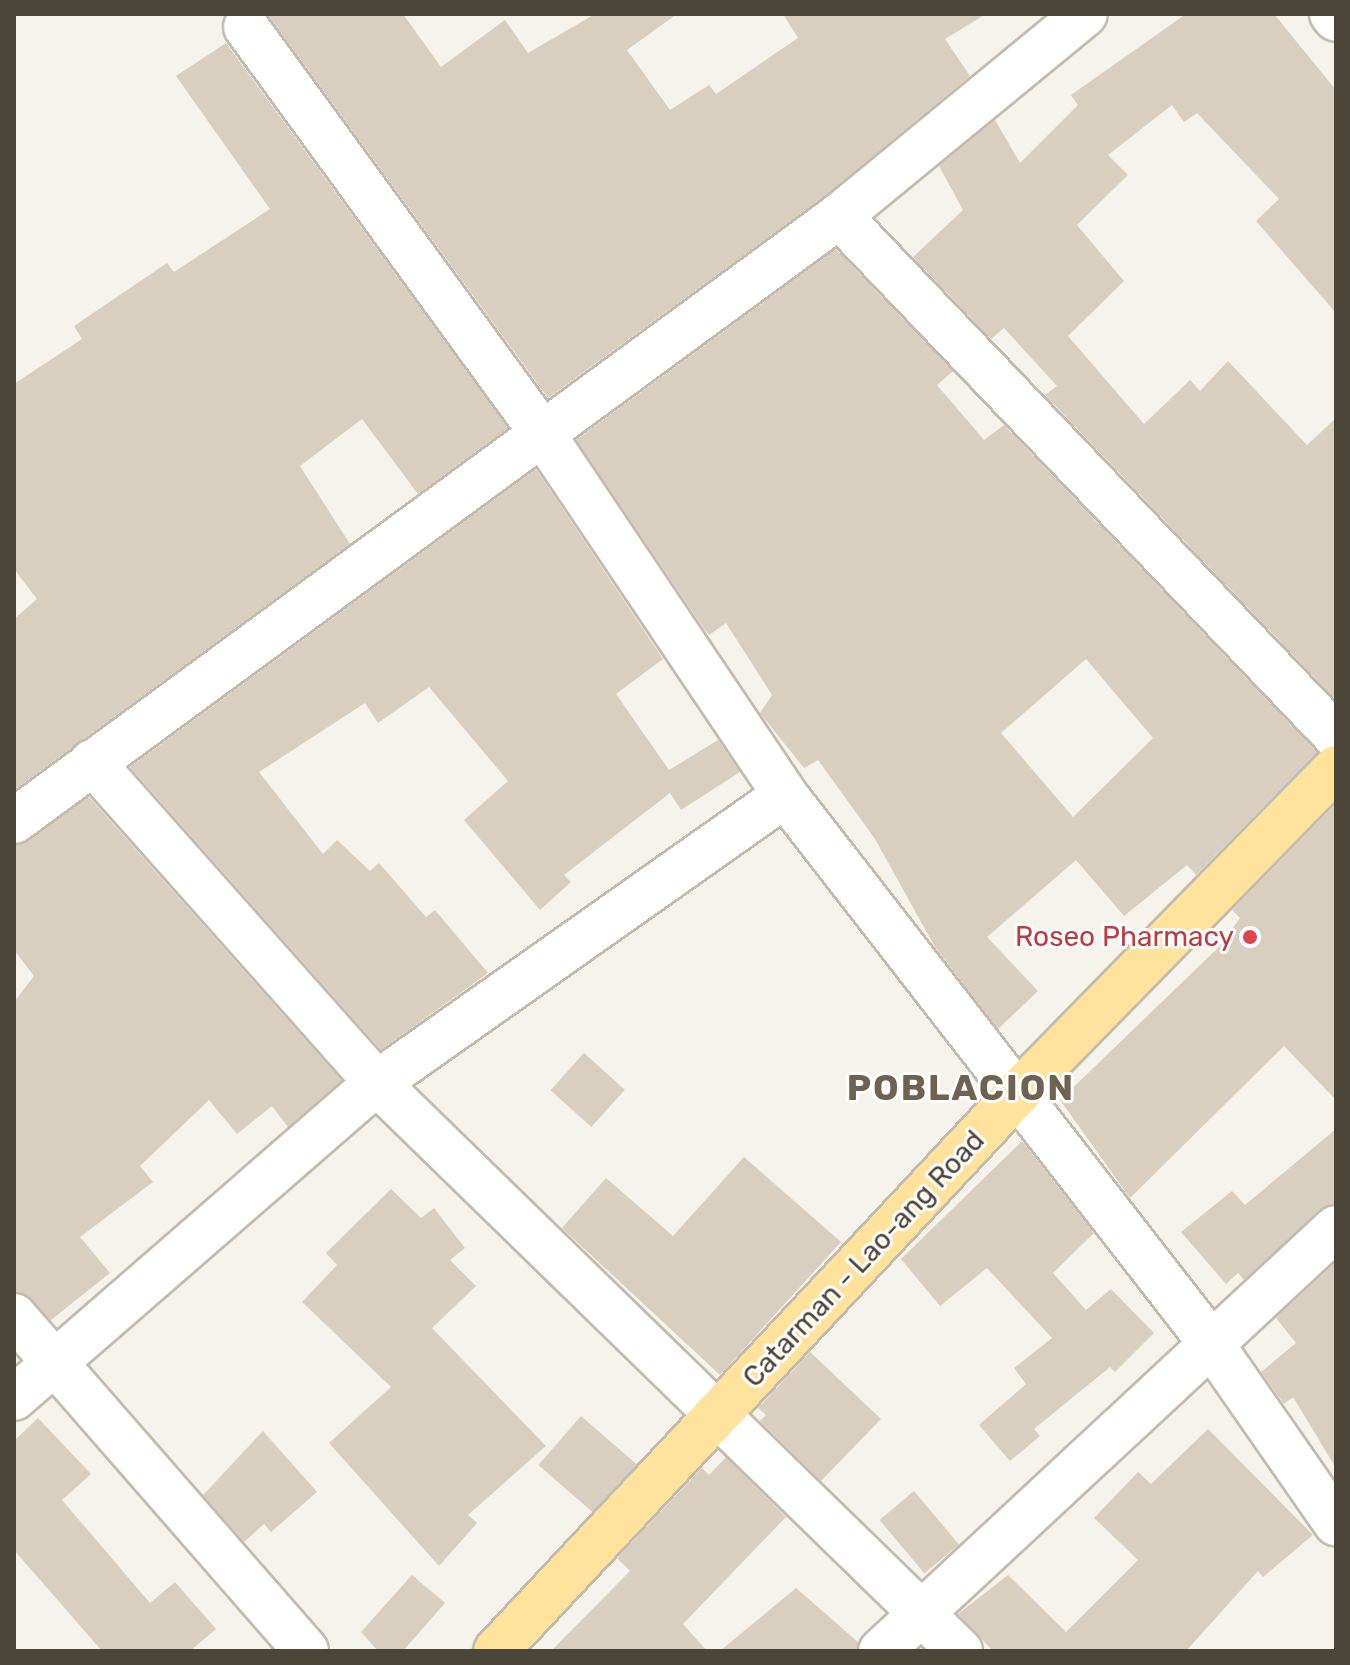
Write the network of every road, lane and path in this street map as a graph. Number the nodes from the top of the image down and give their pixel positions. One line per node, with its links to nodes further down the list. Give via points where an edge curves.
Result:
1 (1085, 14): 5 (street)
2 (1332, 14): 3 (street)
3 (1336, 19)
4 (246, 27): 6 (street)
5 (839, 216): 6 (street); 7 (street)
6 (540, 430): 8 (street); 10 (street)
7 (1336, 736)
8 (92, 762): 11 (street); 12 (street)
9 (1336, 768): 13 (main road, Catarman - Lao-ang Road)
10 (785, 795): 12 (street); 13 (street)
11 (14, 821)
12 (377, 1083): 17 (street); 19 (street)
13 (1017, 1094): 16 (street); 19 (main road, Catarman - Lao-ang Road)
14 (1336, 1228): 16 (street)
15 (14, 1316): 17 (street)
16 (1210, 1342): 20 (street); 21 (street)
17 (53, 1368): 18 (street); 22 (street)
18 (14, 1398)
19 (719, 1415): 21 (street); 23 (main road, Catarman - Lao-ang Road)
20 (1336, 1523)
21 (924, 1613): 24 (street); 25 (street)
22 (306, 1651)
23 (496, 1651)
24 (881, 1651)
25 (960, 1651)

